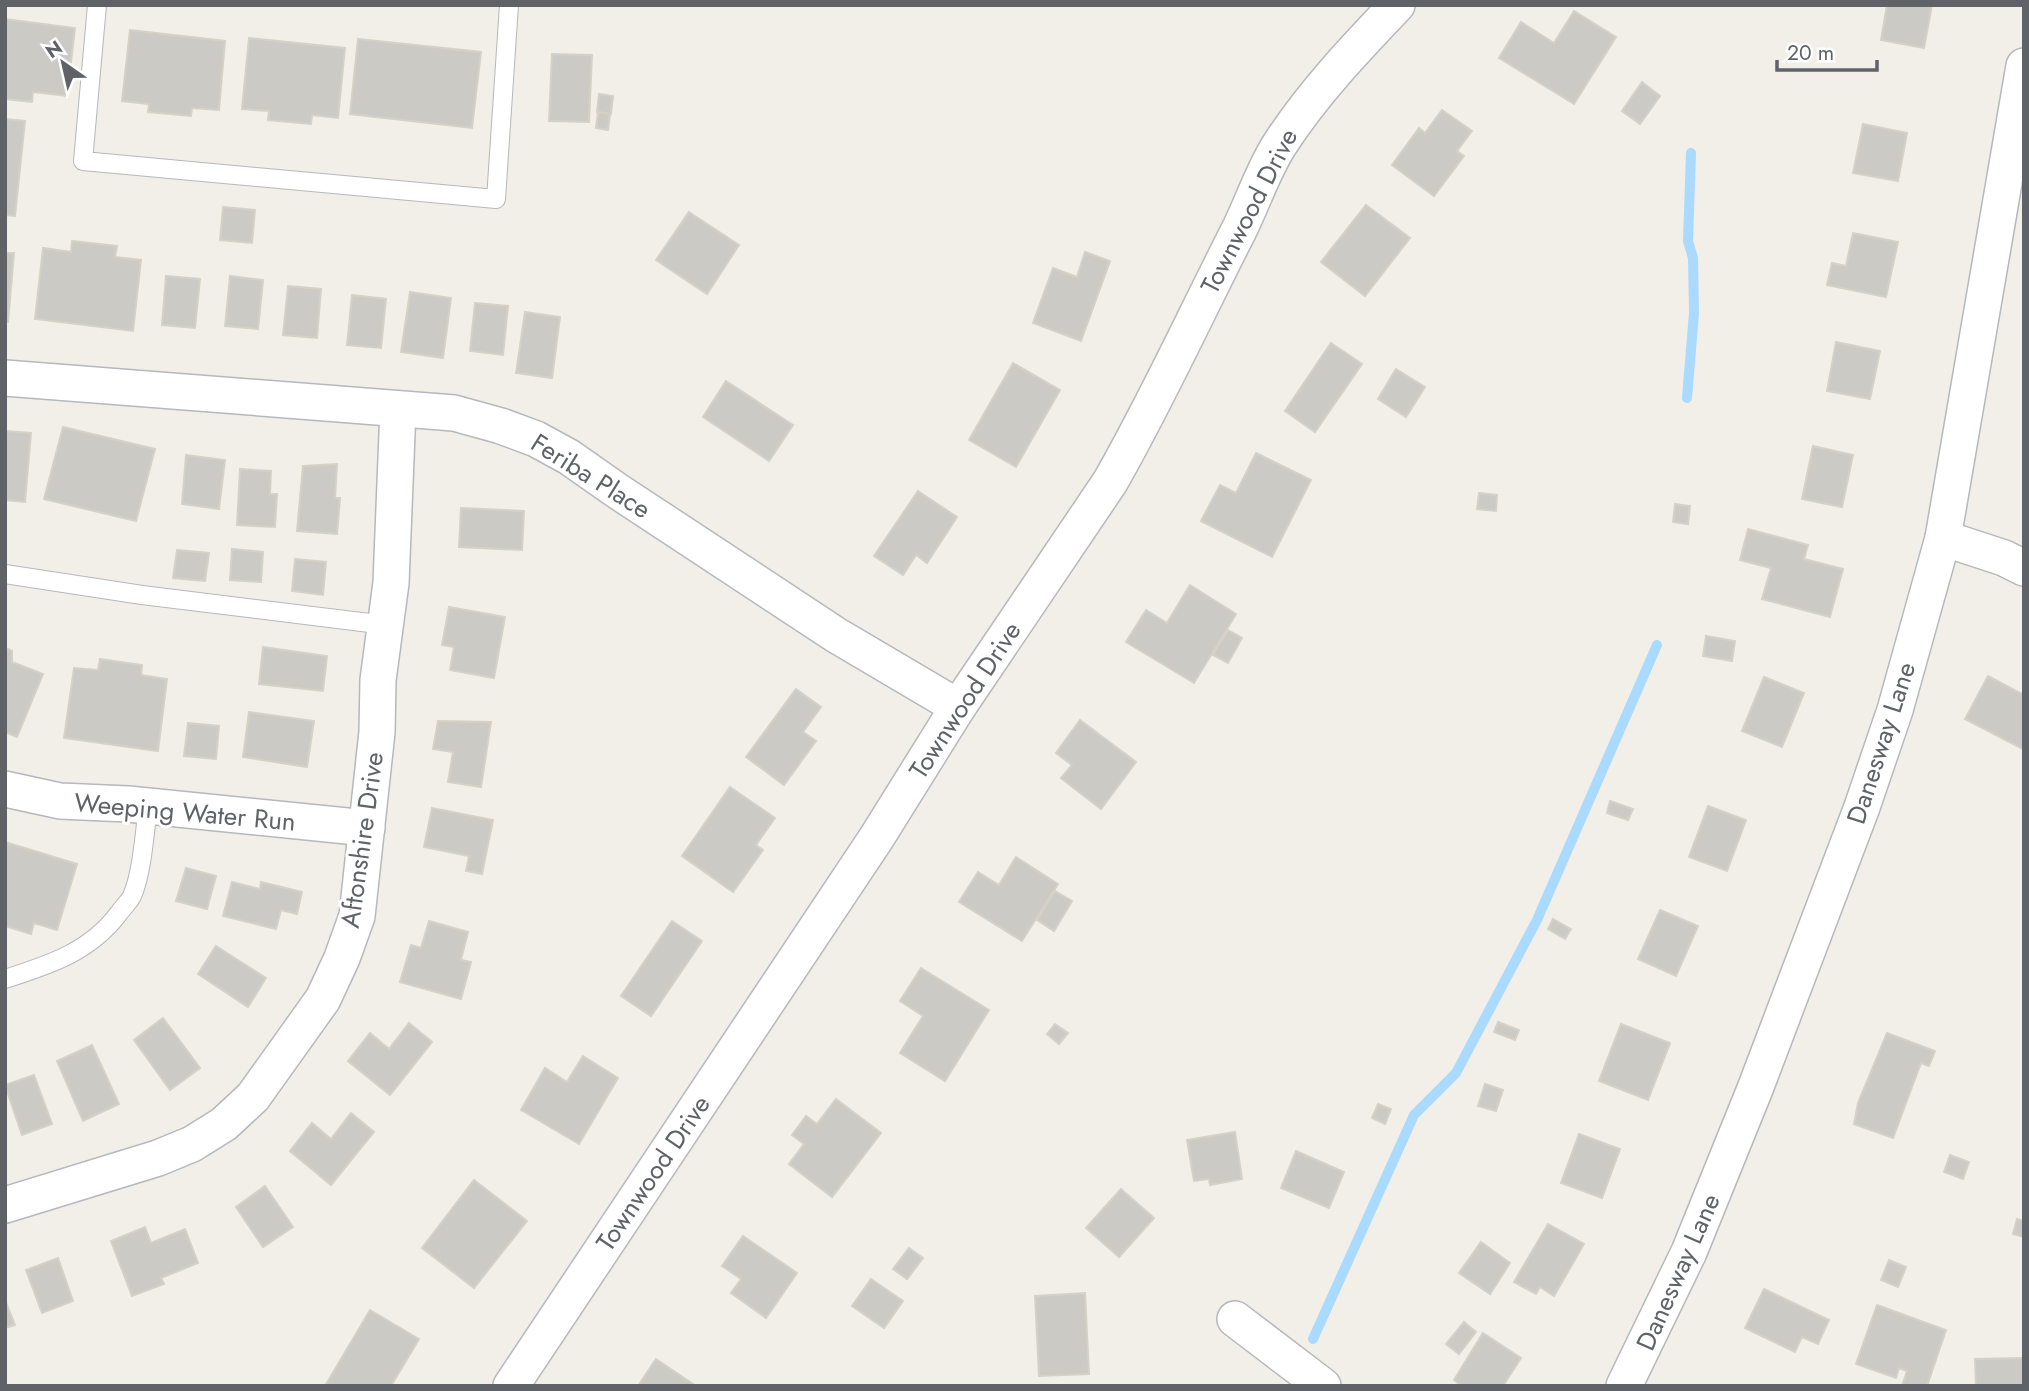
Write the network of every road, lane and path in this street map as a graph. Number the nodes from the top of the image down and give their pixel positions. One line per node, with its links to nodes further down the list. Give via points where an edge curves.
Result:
1 (97, 5): 2 (lane, via 83,161 496,199)
2 (509, 5)
3 (1396, 5): 11 (street, Townwood Drive, via 1355,48 1278,146 1121,463)
4 (2024, 66): 7 (street, Danesway Lane)
5 (5, 378): 6 (street, Feriba Place)
6 (398, 409): 10 (street, Aftonshire Drive); 11 (street, Feriba Place, via 454,413 536,439 836,635)
7 (1943, 538): 8 (street); 18 (street, Danesway Lane, via 1895,710 1857,820 1755,1089)
8 (2024, 568)
9 (5, 574): 10 (lane)
10 (386, 625): 14 (street, Aftonshire Drive)
11 (958, 707): 19 (street, Townwood Drive, via 877,837)
12 (5, 789): 13 (street, Weeping Water Run, via 60,801)
13 (148, 806): 14 (street, Weeping Water Run); 15 (lane, via 132,895 114,919 78,951)
14 (367, 828): 16 (street, Aftonshire Drive, via 357,916 342,958 323,999 253,1097 224,1124 192,1144)
15 (5, 979)
16 (5, 1205)
17 (1234, 1319): 20 (street)
18 (1634, 1382)
19 (511, 1386)
20 (1323, 1386)

